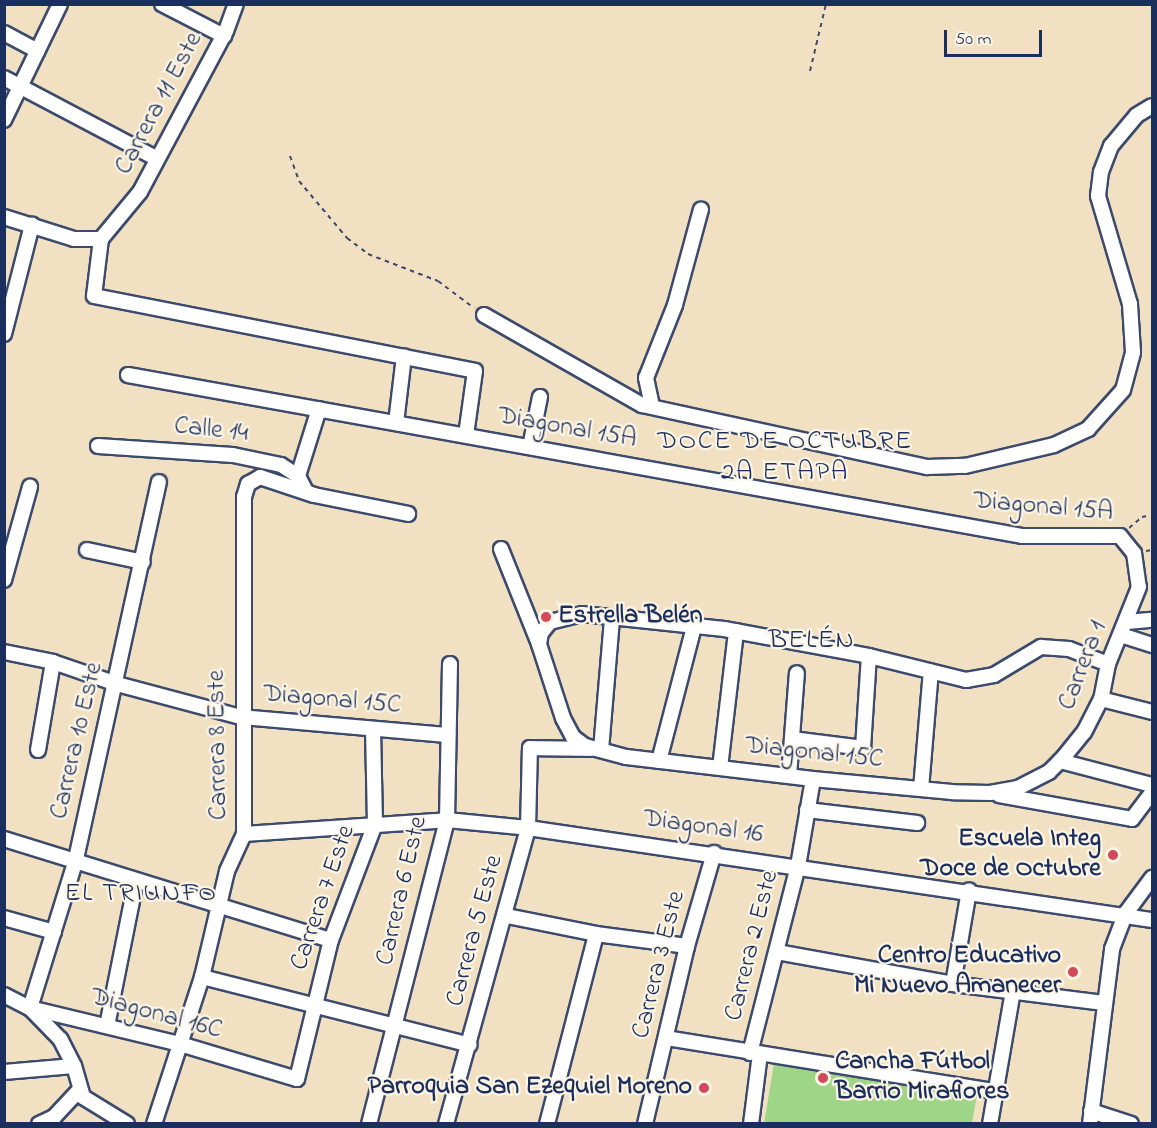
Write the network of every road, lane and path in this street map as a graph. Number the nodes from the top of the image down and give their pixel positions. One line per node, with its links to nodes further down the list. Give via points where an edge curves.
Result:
1 (60, 4): 7 (street)
2 (162, 4): 6 (street)
3 (236, 4): 6 (street, Carrera 11 Este)
4 (826, 4): 8 (path)
5 (4, 33): 7 (street)
6 (224, 36): 14 (street, Carrera 11 Este)
7 (38, 51): 10 (street)
8 (810, 71)
9 (4, 78): 10 (street)
10 (21, 85): 12 (street); 14 (street)
11 (1152, 105): 24 (street, via 1137,114 1112,146 1101,172 1098,196 1130,304 1133,352 1123,390 1088,429 1054,445 976,463 927,467)
12 (4, 120)
13 (290, 156): 19 (path, via 299,181 346,238 368,254 438,281)
14 (156, 158): 18 (street, Carrera 11 Este, via 140,192)
15 (701, 209): 24 (street, via 675,305 646,378)
16 (4, 217): 17 (street)
17 (32, 225): 18 (street, via 74,239); 20 (street)
18 (101, 239): 21 (street, via 94,296)
19 (484, 315): 24 (street, via 642,405)
20 (4, 334)
21 (404, 357): 26 (street); 27 (street, via 475,370)
22 (128, 375): 25 (street, Diagonal 15A)
23 (540, 398): 29 (street)
24 (652, 406)
25 (318, 409): 26 (street, Diagonal 15A); 30 (street)
26 (396, 423): 27 (street, Diagonal 15A)
27 (466, 435): 29 (street, Diagonal 15A)
28 (98, 446): 30 (street, Calle 14, via 233,455 281,465)
29 (530, 447): 36 (street, Diagonal 15A, via 1022,536)
30 (298, 476): 33 (street)
31 (159, 482): 39 (street, Carrera 10 Este)
32 (30, 487): 40 (street)
33 (306, 492): 34 (street); 60 (street, Carrera 8 Este, via 260,477 248,484 244,496)
34 (408, 514)
35 (1152, 515): 36 (path, via 1142,517)
36 (1120, 536): 41 (street, Diagonal 15A, via 1134,553)
37 (501, 549): 48 (street)
38 (87, 550): 39 (street)
39 (143, 562): 57 (street, Carrera 10 Este)
40 (4, 580)
41 (1146, 586): 44 (street, Carrera 1)
42 (612, 618): 45 (street); 48 (street, via 582,614 563,618 550,622); 66 (street)
43 (1152, 620): 44 (street)
44 (1127, 622): 47 (street, Carrera 1)
45 (694, 627): 46 (street); 68 (street)
46 (736, 631): 51 (street); 69 (street)
47 (1121, 635): 49 (street); 54 (street, Carrera 1)
48 (540, 638): 66 (street, Diagonal 15C, via 552,691 573,737)
49 (1152, 645)
50 (4, 652): 52 (street, Diagonal 15C)
51 (869, 656): 55 (street); 63 (street, via 863,748)
52 (53, 662): 57 (street, Diagonal 15C); 65 (street)
53 (450, 664): 62 (street, Carrera 6 Este)
54 (1108, 664): 55 (street, via 1069,649 1041,647 980,679 966,680); 58 (street, Carrera 1)
55 (931, 671): 73 (street)
56 (797, 673): 63 (street)
57 (117, 684): 60 (street, Diagonal 15C); 84 (street, Carrera 10 Este)
58 (1101, 699): 59 (street); 67 (street, Carrera 1, via 1084,732)
59 (1152, 712)
60 (241, 717): 61 (street, Diagonal 15C); 81 (street, Carrera 8 Este)
61 (374, 730): 62 (street, Diagonal 15C); 79 (street, Carrera 7 Este)
62 (448, 735): 77 (street, Carrera 6 Este)
63 (792, 739): 70 (street)
64 (530, 748): 66 (street, Diagonal 15C); 80 (street, Carrera 5 Este)
65 (38, 750)
66 (600, 750): 68 (street, Diagonal 15C)
67 (1061, 759): 72 (street); 75 (street, Diagonal 15C, via 1034,782)
68 (659, 761): 69 (street, Diagonal 15C)
69 (720, 768): 70 (street, Diagonal 15C)
70 (789, 776): 71 (street, Diagonal 15C)
71 (813, 779): 73 (street, Diagonal 15C); 76 (street, Carrera 2 Este)
72 (1152, 785)
73 (921, 789): 75 (street, Diagonal 15C)
74 (1152, 792): 75 (street, Diagonal 15C, via 1132,819)
75 (991, 793)
76 (807, 810): 78 (street); 85 (street, Carrera 2 Este)
77 (447, 820): 79 (street, Diagonal 16); 80 (street, Diagonal 16); 107 (street, Carrera 6 Este)
78 (917, 823)
79 (375, 824): 81 (street, Diagonal 16); 96 (street, Carrera 7 Este)
80 (528, 828): 83 (street, Diagonal 16); 91 (street, Carrera 5 Este)
81 (244, 834): 89 (street, Carrera 8 Este, via 227,871)
82 (4, 840): 84 (street)
83 (714, 853): 85 (street, Diagonal 16); 97 (street, Carrera 3 Este)
84 (76, 859): 87 (street); 94 (street, Carrera 10 Este)
85 (798, 866): 88 (street, Diagonal 16); 98 (street, Carrera 2 Este)
86 (1152, 878): 90 (street)
87 (136, 881): 89 (street); 106 (street)
88 (969, 890): 90 (street, Diagonal 16); 100 (street)
89 (221, 904): 96 (street); 99 (street, Carrera 8 Este)
90 (1126, 913): 93 (street, Diagonal 16); 103 (street, via 1112,949)
91 (507, 916): 95 (street); 110 (street, Carrera 5 Este)
92 (4, 918): 94 (street)
93 (1152, 920)
94 (54, 932): 105 (street, Carrera 10 Este)
95 (596, 934): 97 (street); 123 (street)
96 (331, 940): 104 (street, Carrera 7 Este)
97 (687, 946): 108 (street, Carrera 3 Este)
98 (777, 952): 100 (street); 111 (street, Carrera 2 Este)
99 (202, 977): 104 (street); 109 (street, Carrera 8 Este)
100 (953, 984): 101 (street)
101 (1013, 991): 103 (street); 116 (street)
102 (4, 995): 105 (street, Diagonal 16C)
103 (1104, 1003): 117 (street)
104 (314, 1005): 107 (street); 114 (street, Carrera 7 Este)
105 (30, 1008): 106 (street, Diagonal 16C); 112 (street, via 60,1040)
106 (107, 1026): 109 (street, Diagonal 16C)
107 (396, 1026): 110 (street); 121 (street, Carrera 6 Este)
108 (666, 1038): 111 (street); 124 (street, Carrera 3 Este)
109 (180, 1044): 114 (street, Diagonal 16C); 120 (street, Carrera 8 Este)
110 (470, 1045): 122 (street, Carrera 5 Este)
111 (755, 1054): 116 (street); 125 (street, Carrera 2 Este)
112 (74, 1066): 113 (street); 115 (street)
113 (4, 1072)
114 (297, 1079)
115 (79, 1090): 118 (street, via 54,1117); 119 (street, via 89,1103)
116 (994, 1091): 126 (street)
117 (1090, 1117): 127 (street)
118 (39, 1124)
119 (127, 1124)
120 (154, 1124)
121 (369, 1124)
122 (446, 1124)
123 (548, 1124)
124 (645, 1124)
125 (751, 1124)
126 (990, 1124)
127 (1131, 1124)

